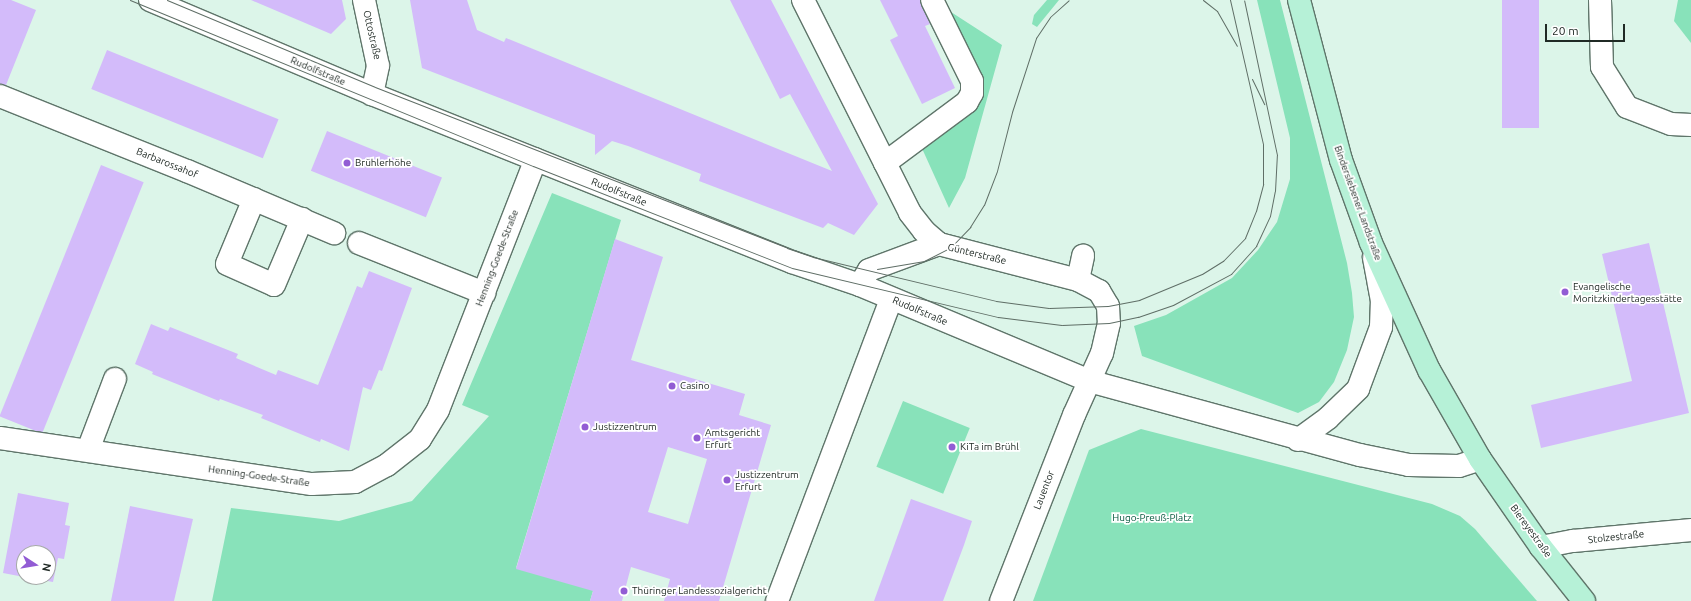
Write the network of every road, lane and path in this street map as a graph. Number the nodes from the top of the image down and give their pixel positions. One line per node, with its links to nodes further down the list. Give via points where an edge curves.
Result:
1 (150, 0): 7 (street, Rudolfstraße)
2 (364, 0): 7 (street, Ottostraße, via 378,66)
3 (803, 0): 11 (street, Günterstraße)
4 (932, 0): 11 (street, via 972,81 972,93 967,102)
5 (1300, 0): 16 (main road, Binderslebener Landstraße, via 1341,160)
6 (1600, 0): 9 (street, via 1602,68 1627,107 1671,124)
7 (372, 94): 10 (street, Rudolfstraße)
8 (0, 96): 12 (street, Barbarossahof)
9 (1691, 125)
10 (536, 159): 20 (street, Rudolfstraße, via 792,262); 21 (street, Henning-Goede-Straße)
11 (885, 163): 17 (street, Günterstraße, via 910,213 924,231)
12 (254, 199): 13 (street, Barbarossahof); 13 (street, via 227,264 274,285)
13 (302, 219): 14 (street, Barbarossahof)
14 (334, 233)
15 (359, 243): 21 (street)
16 (1371, 243): 26 (street, via 1382,301 1381,327 1371,357 1358,389 1328,418); 28 (main road, Binderslebener Landstraße, via 1429,370)
17 (939, 244): 19 (street, Günterstraße); 20 (street, via 869,270)
18 (1083, 256): 19 (street)
19 (1078, 280): 24 (street, Günterstraße, via 1099,291 1108,306 1109,323 1102,353)
20 (860, 285): 22 (street, Rudolfstraße)
21 (484, 293): 27 (street, Henning-Goede-Straße, via 438,410 420,439 387,465 355,482 312,484)
22 (891, 299): 24 (street, Rudolfstraße); 31 (street)
23 (115, 379): 27 (street)
24 (1089, 381): 26 (street); 32 (street, Lauentor)
25 (0, 438): 27 (street, Henning-Goede-Straße)
26 (1298, 440): 28 (street, via 1409,465 1459,466)
27 (88, 450)
28 (1480, 459): 30 (main road, Biereyestraße)
29 (1691, 530): 30 (street, Stolzestraße, via 1573,541)
30 (1541, 547): 33 (main road, Biereyestraße)
31 (777, 601)
32 (1002, 601)
33 (1584, 601)

